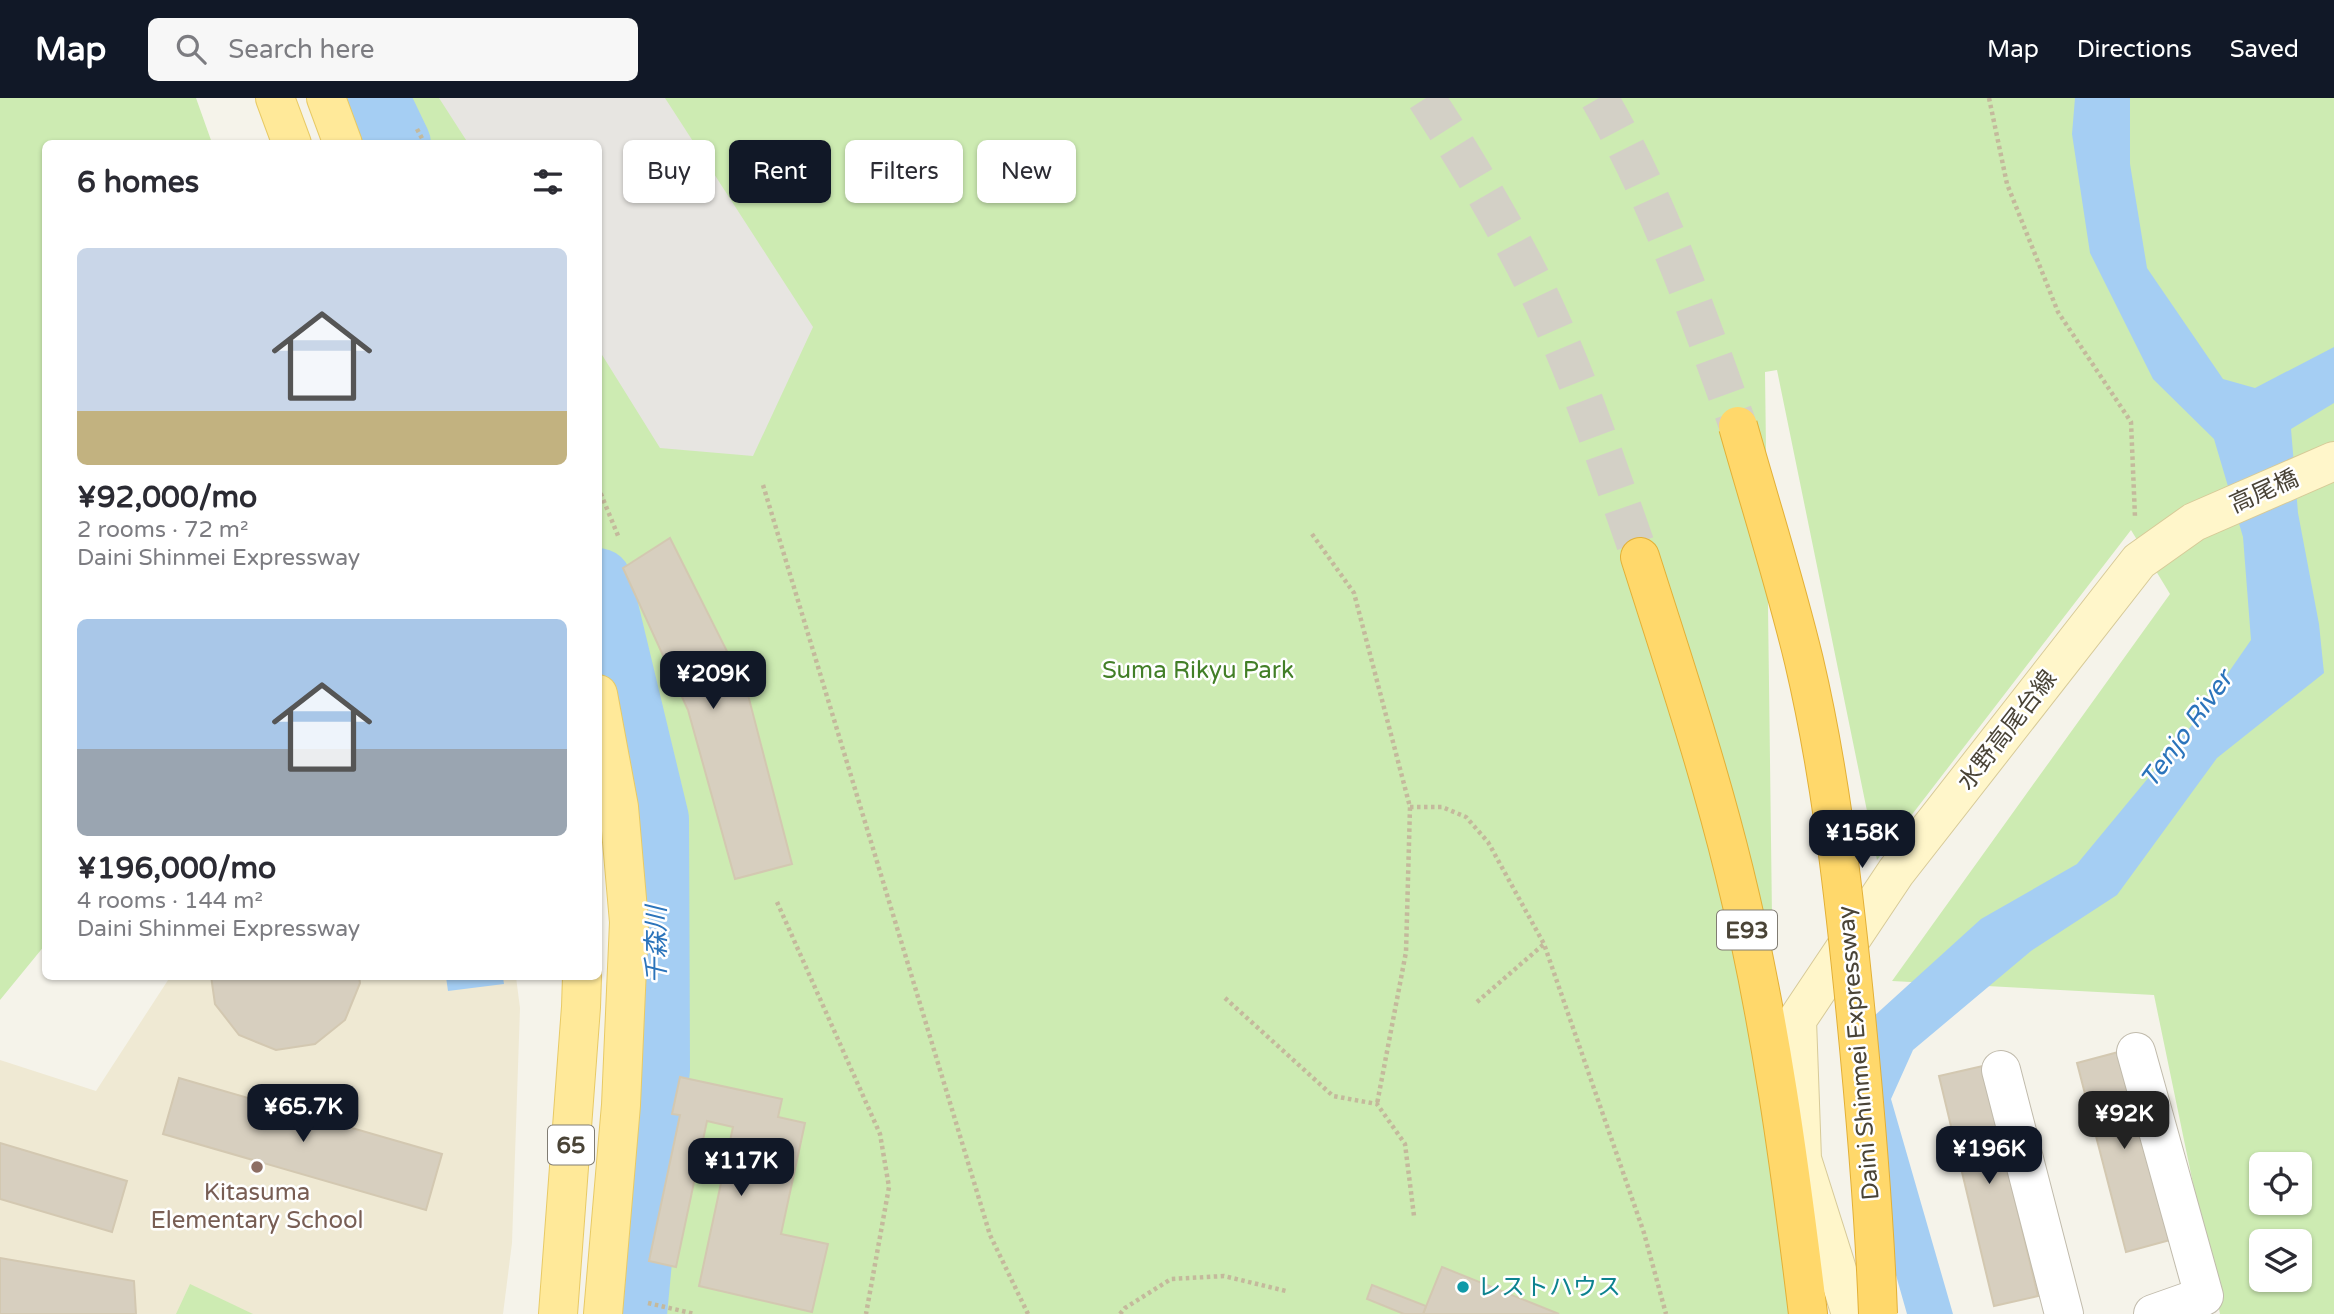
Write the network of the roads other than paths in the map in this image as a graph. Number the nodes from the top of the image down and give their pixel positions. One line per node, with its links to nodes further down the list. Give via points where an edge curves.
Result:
1 (275, 98): 3 (main road)
2 (326, 98): 4 (main road)
3 (291, 140)
4 (342, 140)
5 (1738, 426): 17 (highway, Daini Shinmei Expressway, bridge, via 1804,662 1827,783 1860,1054)
6 (2334, 461): 7 (street, 高尾橋)
7 (2194, 522): 16 (street, 水野高尾台線, via 2139,561 1896,872 1797,1020 1802,1159)
8 (1640, 557): 15 (highway, E93, via 1689,709 1737,883 1768,1028)
9 (602, 716): 14 (main road, 65, via 619,807 629,922 622,1092)
10 (582, 980): 13 (main road, 65)
11 (2136, 1052): 19 (street, via 2204,1296)
12 (2001, 1070): 18 (street)
13 (558, 1314)
14 (603, 1314)
15 (1808, 1314)
16 (1851, 1314)
17 (1878, 1314)
18 (2064, 1314)
19 (2153, 1314)

